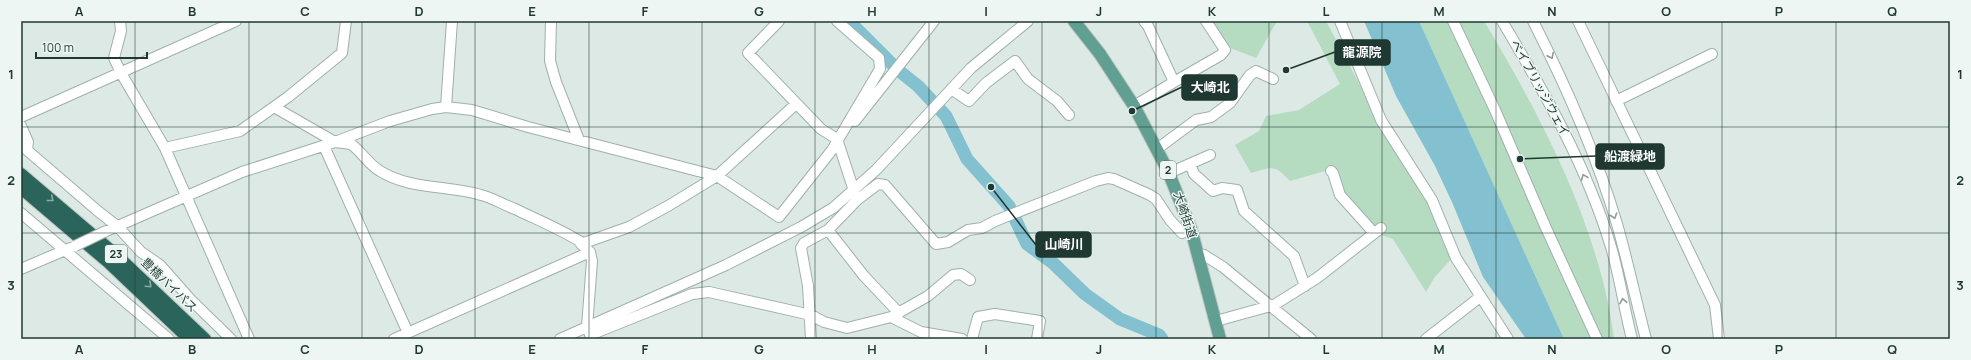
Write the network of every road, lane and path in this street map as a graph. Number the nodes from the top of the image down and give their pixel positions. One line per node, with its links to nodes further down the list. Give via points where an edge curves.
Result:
1 (120, 21): 19 (street, via 121,31 114,54)
2 (236, 21): 19 (street)
3 (346, 21): 26 (street, via 342,53)
4 (452, 21): 27 (street)
5 (551, 21): 32 (street, via 550,61)
6 (779, 21): 24 (street, via 748,53)
7 (837, 21): 31 (street, via 879,58 880,69)
8 (934, 21): 31 (street, via 851,126)
9 (1028, 21): 22 (street, via 986,54)
10 (1074, 21): 25 (main road, 大崎街道 / 2, via 1100,54)
11 (1206, 21): 21 (street, via 1225,50 1222,55)
12 (1340, 21): 58 (street, via 1381,120 1432,200 1456,258)
13 (1453, 21): 80 (street)
14 (1502, 21): 81 (street, ベイブリッジウェイ, one-way to 14, via 1611,248 1588,187 1555,113)
15 (1533, 21): 82 (street, ベイブリッジウェイ, one-way to 82, via 1570,95 1595,161 1617,223)
16 (1578, 21): 23 (street)
17 (1149, 23): 21 (street)
18 (1712, 54): 23 (street)
19 (121, 74): 29 (street); 36 (street)
20 (1273, 79): 37 (street, via 1256,71 1230,103 1211,118 1196,120)
21 (1174, 82): 25 (street)
22 (951, 89): 28 (street, via 969,101 986,83 1014,61 1028,79 1057,101); 46 (street)
23 (1616, 101): 83 (street, via 1715,305)
24 (796, 104): 31 (street, via 820,129); 43 (street)
25 (1134, 106): 37 (main road, 大崎街道 / 2)
26 (274, 107): 33 (street); 36 (street, via 240,131)
27 (446, 107): 32 (street, via 472,110); 33 (street, via 432,108 390,121)
28 (1069, 115)
29 (21, 117)
30 (21, 126): 35 (street, via 28,142)
31 (837, 139): 43 (street, via 832,150 779,218); 46 (street)
32 (579, 140): 43 (street)
33 (335, 142): 34 (street); 51 (street, via 351,144 365,160 381,172 415,184 483,195 557,228)
34 (324, 146): 45 (street, via 242,172); 63 (street)
35 (24, 147): 48 (street)
36 (164, 148): 45 (street)
37 (1156, 149): 41 (main road, 大崎街道 / 2)
38 (1210, 155): 39 (street)
39 (1190, 164): 41 (street); 57 (street, via 1194,174 1213,191 1222,188 1237,190 1244,211 1294,256)
40 (1330, 171): 57 (street, via 1340,195 1377,230)
41 (1169, 173): 49 (main road, 大崎街道 / 2)
42 (21, 174): 67 (highway, 豊橋バイパス / 23, one-way to 67, via 116,254)
43 (717, 176): 51 (street, via 629,227)
44 (21, 188): 66 (highway, 豊橋バイパス / 23, via 108,262)
45 (185, 195): 48 (street); 69 (street)
46 (856, 195): 49 (street, via 878,184 885,185 936,244 948,242 968,230 982,228 1108,178 1156,199 1182,233); 50 (street); 64 (street, via 801,227)
47 (21, 213): 52 (street)
48 (118, 226): 52 (street, bridge); 68 (street, via 141,252 160,265)
49 (1191, 229): 54 (main road, 大崎街道 / 2)
50 (828, 230): 60 (street, via 804,243 801,248); 61 (street)
51 (581, 244): 53 (street)
52 (65, 250): 55 (street); 65 (street)
53 (590, 252): 63 (street); 64 (street)
54 (1197, 254): 59 (street, via 1204,255 1223,267); 62 (main road, 大崎街道 / 2)
55 (21, 269)
56 (970, 280): 61 (street, via 961,274 953,275 928,296)
57 (1305, 286): 59 (street)
58 (1480, 297): 78 (street); 79 (street)
59 (1270, 306): 62 (street); 77 (street)
60 (811, 315): 61 (street, via 824,322 847,328); 64 (street, via 718,293 700,292); 72 (street)
61 (895, 315): 73 (street, via 921,332)
62 (1216, 321): 76 (main road, 大崎街道 / 2)
63 (408, 333): 70 (street)
64 (590, 334): 71 (street)
65 (169, 339)
66 (189, 339)
67 (205, 339)
68 (231, 339)
69 (249, 339)
70 (394, 339)
71 (560, 339)
72 (811, 339)
73 (962, 339)
74 (972, 339): 75 (street, via 978,317 995,314 1040,321)
75 (1037, 339)
76 (1220, 339)
77 (1311, 339)
78 (1426, 339)
79 (1508, 339)
80 (1597, 339)
81 (1632, 339)
82 (1646, 339)
83 (1719, 339)

